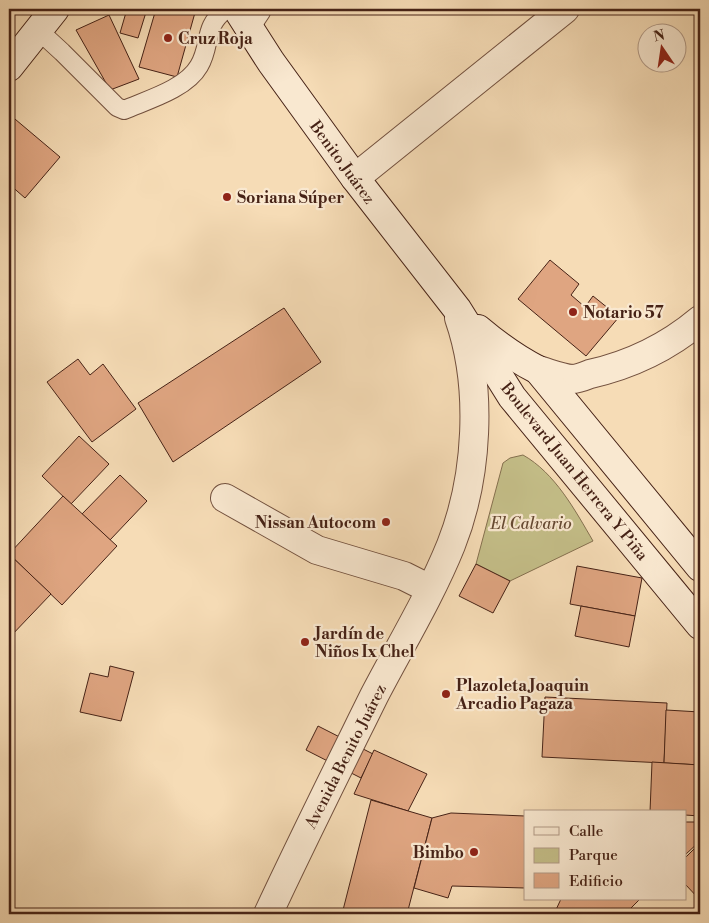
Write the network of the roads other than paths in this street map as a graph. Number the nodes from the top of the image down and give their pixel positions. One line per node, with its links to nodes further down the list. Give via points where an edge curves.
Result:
1 (55, 9): 4 (street)
2 (565, 9): 6 (street)
3 (242, 13): 4 (lane, via 215,17 198,68 181,85 124,110 117,108); 6 (street, Benito Juárez, via 271,62)
4 (38, 30): 5 (street)
5 (9, 67)
6 (355, 178): 7 (street, Benito Juárez)
7 (457, 310): 9 (street, Boulevard Juan Herrera Y Piña, via 499,347); 12 (street, Avenida Benito Juárez, via 472,370 474,404 470,475 451,544); 13 (street, Boulevard Juan Herrera Y Piña, via 512,397)
8 (700, 320): 9 (street, via 653,351 600,372 573,379)
9 (538, 370): 11 (street, Boulevard Juan Herrera Y Piña)
10 (225, 498): 12 (street, via 317,550 404,576)
11 (700, 567)
12 (430, 590): 14 (street, Avenida Benito Juárez, via 315,814)
13 (700, 625)
14 (268, 914)

